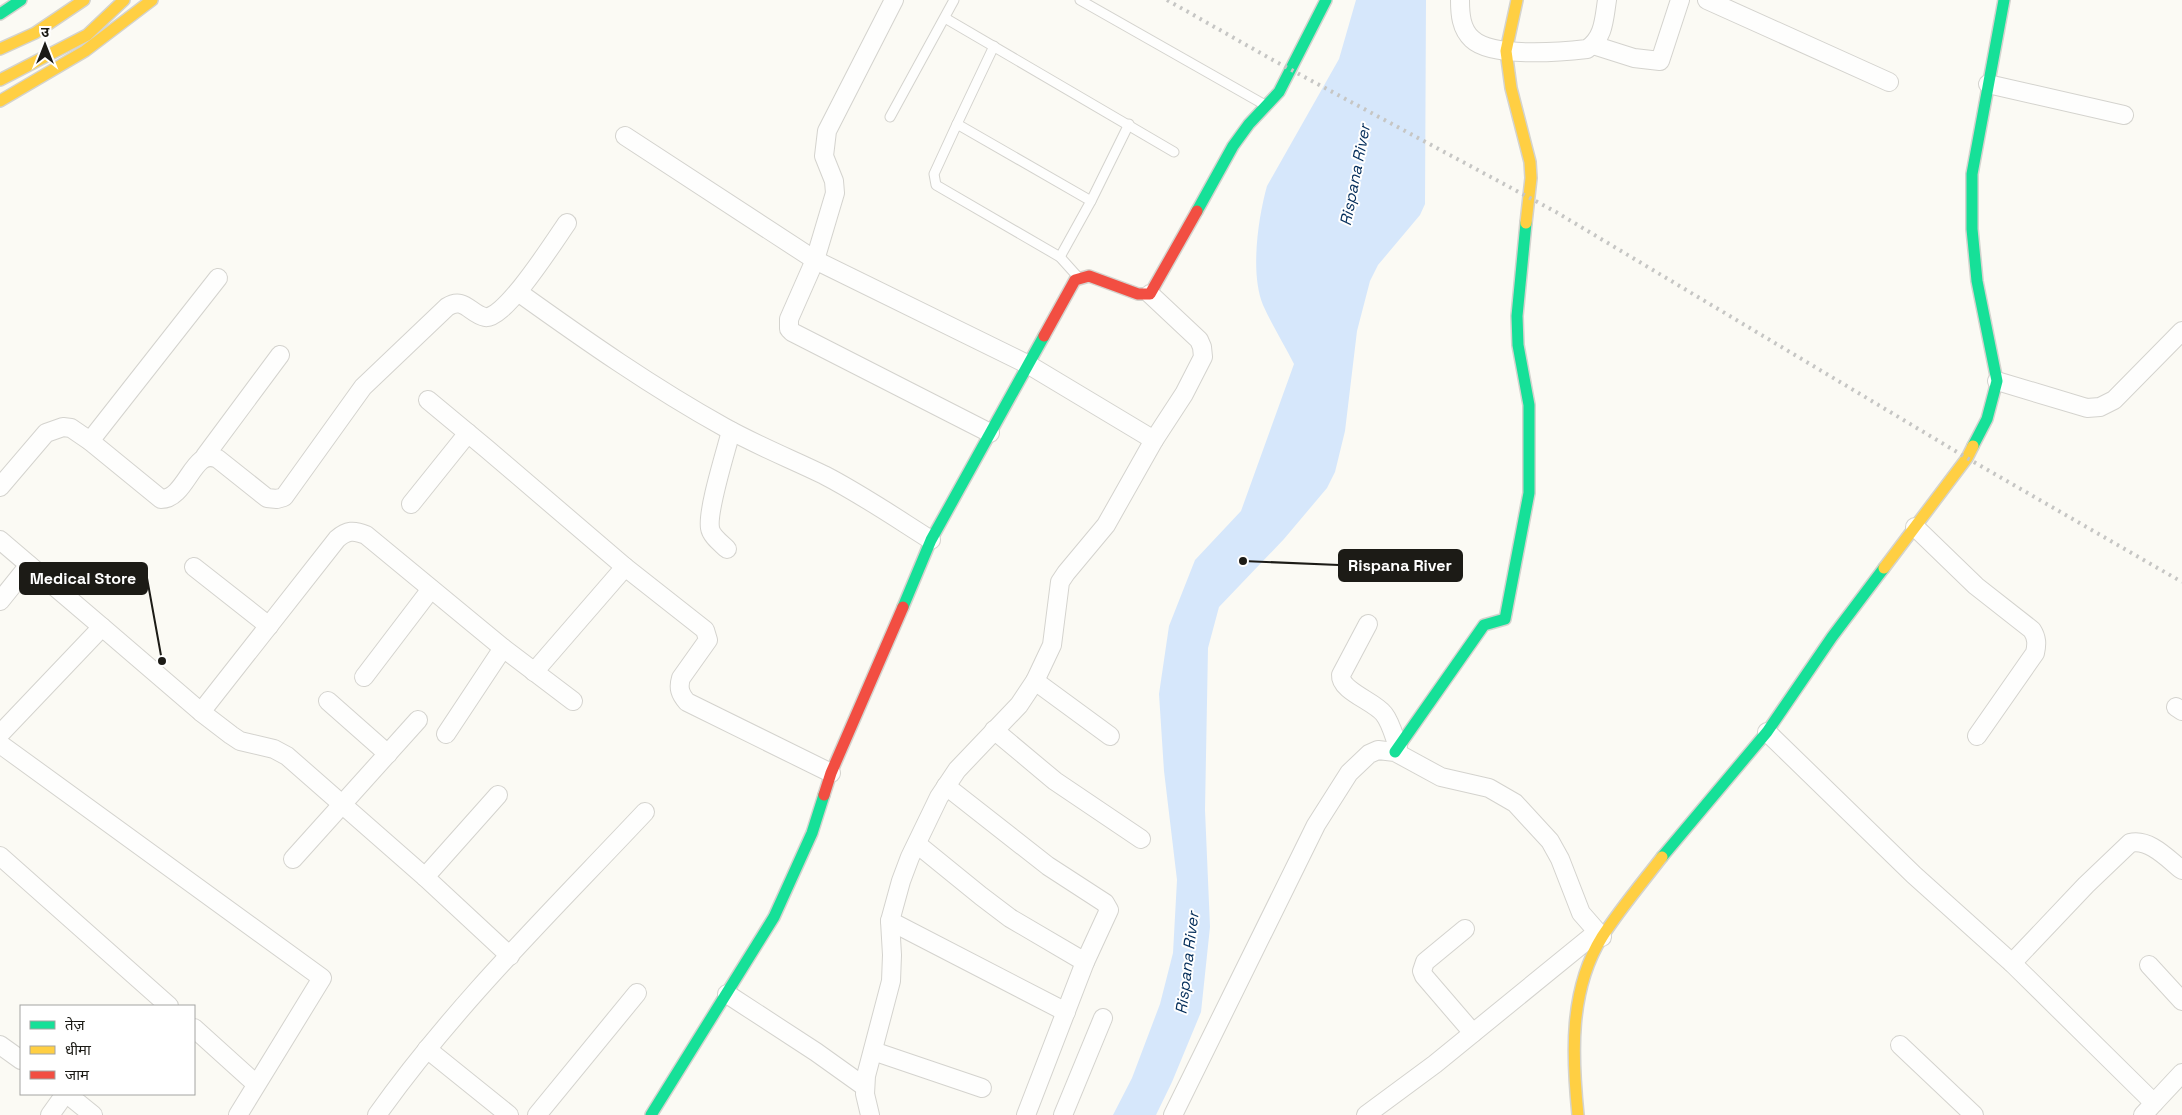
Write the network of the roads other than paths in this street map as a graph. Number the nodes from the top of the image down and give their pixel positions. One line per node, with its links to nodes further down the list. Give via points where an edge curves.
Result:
1 (22, 0): 15 (main road)
2 (84, 0): 19 (main road, via 35,33)
3 (124, 0): 21 (main road, via 87,35)
4 (152, 0): 24 (main road, via 85,51)
5 (894, 0): 35 (street, via 827,131 824,156 835,193)
6 (954, 0): 16 (lane)
7 (1080, 0): 25 (lane)
8 (1326, 0): 25 (main road, via 1279,92)
9 (1460, 0): 20 (street, via 1460,17 1474,41)
10 (1518, 0): 20 (main road)
11 (1607, 0): 17 (street, via 1600,34)
12 (1680, 0): 17 (street, via 1660,61 1634,58)
13 (1707, 0): 22 (street)
14 (2004, 0): 23 (main road)
15 (0, 14)
16 (945, 18): 18 (lane); 27 (lane)
17 (1593, 45): 20 (street, via 1564,52)
18 (994, 46): 28 (lane); 29 (lane)
19 (0, 50)
20 (1506, 50): 80 (main road, via 1512,97 1531,171 1517,316 1518,345 1529,405 1529,493 1505,619 1484,625)
21 (0, 80)
22 (1889, 82)
23 (1988, 84): 26 (street); 43 (main road, via 1972,174 1972,229 1978,281)
24 (0, 101)
25 (1266, 106): 39 (main road, via 1233,146)
26 (2124, 115)
27 (890, 117)
28 (957, 124): 32 (lane); 34 (lane, via 934,174 936,186)
29 (1129, 124): 31 (lane); 32 (lane)
30 (625, 136): 35 (street)
31 (1174, 152)
32 (1091, 201): 34 (lane)
33 (568, 223): 38 (street)
34 (1060, 258): 36 (lane)
35 (815, 260): 42 (street); 47 (street, via 789,319 792,332)
36 (1079, 277): 39 (main road, via 1089,276 1138,294); 42 (main road)
37 (218, 278): 49 (street)
38 (518, 292): 45 (street, via 616,362); 50 (street, via 500,312 490,317 459,303 447,306 364,387 284,497 267,498 218,459)
39 (1150, 294): 48 (street, via 1198,340 1203,351 1184,394)
40 (2179, 341): 43 (street, via 2114,400 2100,408 2087,408)
41 (280, 355): 50 (street)
42 (1029, 365): 47 (main road); 48 (street)
43 (1997, 381): 53 (main road, via 1987,419 1967,458)
44 (428, 400): 46 (street)
45 (731, 431): 55 (street, via 825,476); 56 (street, via 710,524 711,532)
46 (468, 433): 52 (street); 59 (street)
47 (990, 434): 55 (main road)
48 (1154, 440): 68 (street, via 1106,525 1060,582 1052,645)
49 (90, 441): 50 (street, via 161,499 170,498 177,492); 51 (street, via 71,428 55,428)
50 (205, 456)
51 (0, 487)
52 (411, 504)
53 (1915, 527): 74 (main road, via 1832,637); 78 (street, via 1976,586 2035,635 2035,653)
54 (0, 540): 57 (street)
55 (931, 540): 82 (main road)
56 (727, 550)
57 (29, 564): 61 (street); 64 (street)
58 (194, 567): 63 (street)
59 (625, 567): 66 (street); 82 (street, via 699,625 707,635 708,640 679,684 681,695 687,702)
60 (431, 589): 63 (street, via 366,535 348,531 337,539); 65 (street); 67 (street)
61 (0, 601)
62 (1368, 624): 80 (street, via 1341,679 1347,687 1384,713)
63 (269, 626): 71 (street)
64 (102, 627): 71 (street); 75 (street)
65 (503, 648): 66 (street); 76 (street)
66 (534, 672): 70 (street)
67 (364, 677)
68 (1035, 682): 73 (street, via 1019,705); 77 (street)
69 (328, 701): 81 (street)
70 (573, 701)
71 (201, 712): 85 (street, via 240,741 274,749 287,756)
72 (418, 720): 81 (street)
73 (994, 730): 83 (street); 87 (street, via 1054,781)
74 (1767, 732): 95 (main road); 98 (street, via 1914,875)
75 (0, 734)
76 (446, 734)
77 (1110, 736)
78 (1977, 736)
79 (0, 744): 114 (street, via 322,978)
80 (1396, 749): 95 (street, via 1441,776 1489,788 1515,803 1550,841 1581,913); 130 (street, via 1378,750 1359,762 1316,825)
81 (388, 754): 85 (street)
82 (831, 773): 101 (main road, via 805,853 774,917)
83 (946, 786): 88 (street); 97 (street, via 1048,866 1107,905 1109,913)
84 (498, 795): 92 (street)
85 (343, 805): 90 (street); 92 (street)
86 (645, 812): 96 (street)
87 (1141, 838)
88 (917, 844): 93 (street, via 900,881); 97 (street, via 1010,918)
89 (0, 856): 103 (street)
90 (293, 859)
91 (2182, 870): 98 (street, via 2149,845 2130,843)
92 (426, 877): 96 (street)
93 (890, 921): 104 (street); 111 (street, via 890,982)
94 (1464, 929): 107 (street, via 1425,962 1422,970)
95 (1600, 934): 107 (street); 132 (main road, via 1578,1003 1574,1038)
96 (510, 956): 110 (street)
97 (1085, 962): 104 (street)
98 (2012, 963): 119 (street)
99 (2149, 965): 102 (street)
100 (637, 993): 125 (street)
101 (727, 994): 115 (street); 126 (main road)
102 (2182, 1001)
103 (168, 1005)
104 (1066, 1012): 128 (street)
105 (1103, 1018): 129 (street)
106 (195, 1029): 114 (street)
107 (1473, 1032): 131 (street)
108 (0, 1045): 112 (street)
109 (1900, 1045): 133 (street)
110 (427, 1049): 123 (street); 124 (street)
111 (873, 1050): 115 (street); 116 (street)
112 (20, 1059)
113 (2179, 1082): 119 (street)
114 (256, 1084): 122 (street)
115 (865, 1088): 127 (street)
116 (982, 1088)
117 (65, 1095): 120 (street)
118 (67, 1095): 121 (street)
119 (2149, 1109)
120 (50, 1115)
121 (93, 1115)
122 (238, 1115)
123 (377, 1115)
124 (509, 1115)
125 (537, 1115)
126 (651, 1115)
127 (870, 1115)
128 (1026, 1115)
129 (1063, 1115)
130 (1173, 1115)
131 (1366, 1115)
132 (1578, 1115)
133 (1974, 1115)

